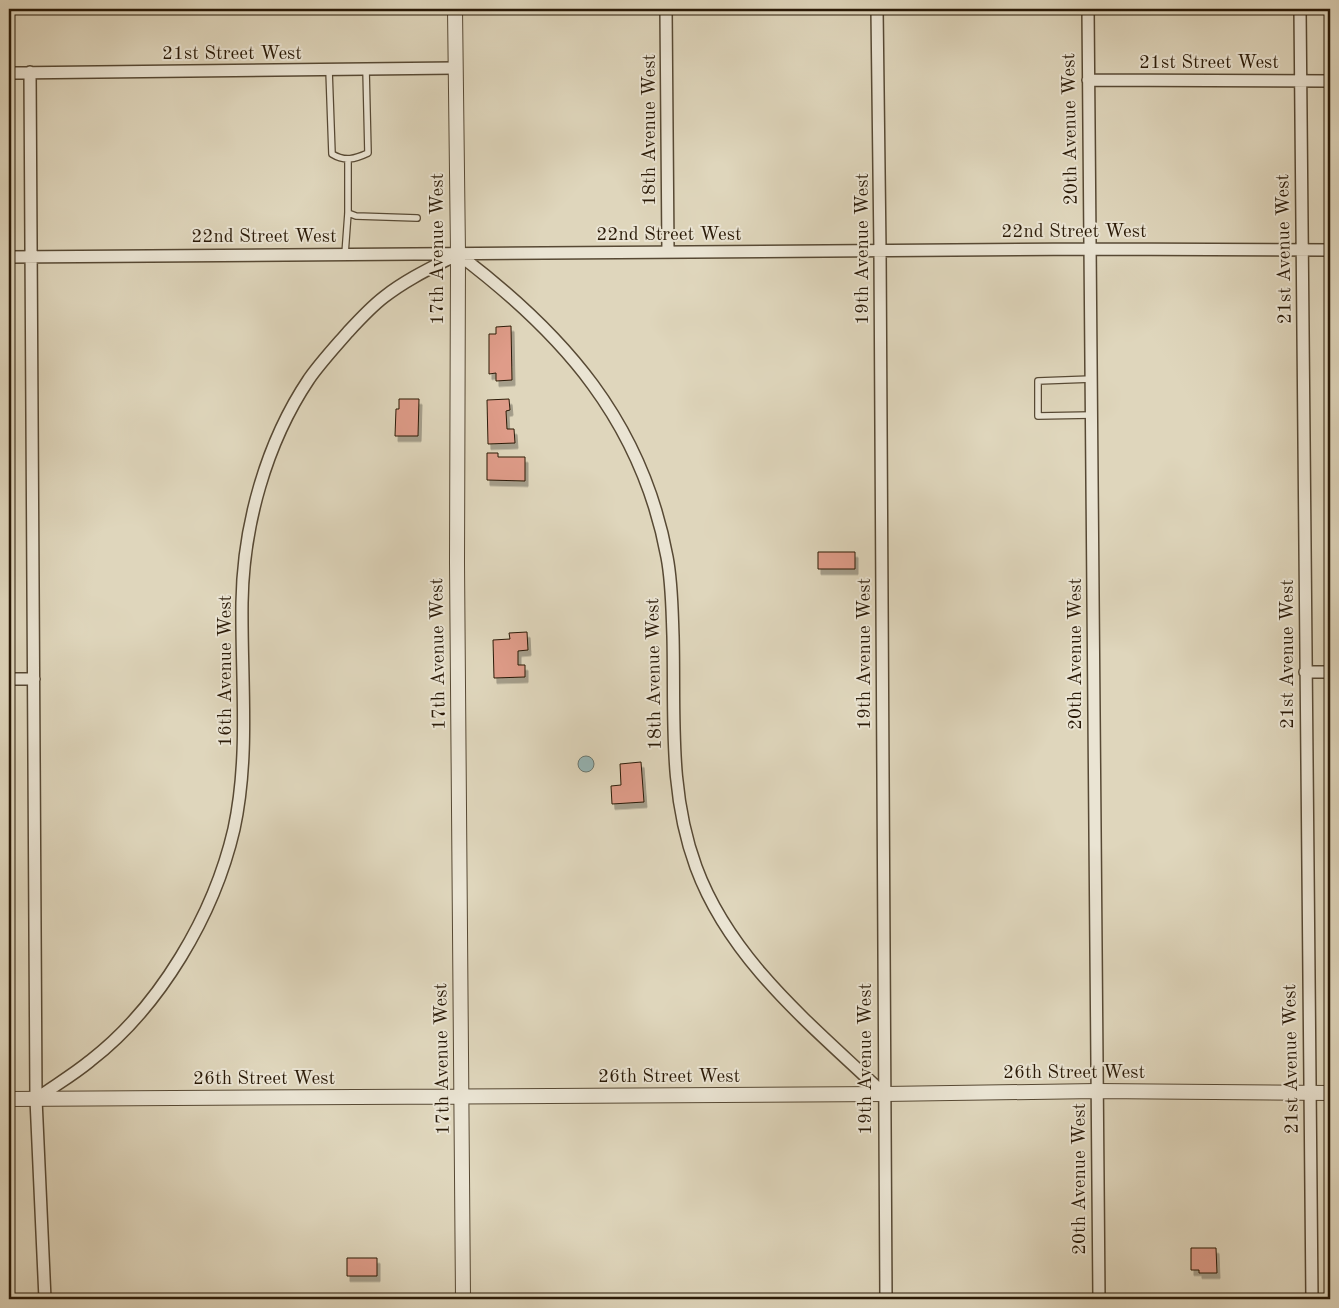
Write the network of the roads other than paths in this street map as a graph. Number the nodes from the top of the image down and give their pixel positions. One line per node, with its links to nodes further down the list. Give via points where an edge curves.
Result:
1 (455, 9): 6 (street, 17th Avenue West)
2 (666, 9): 21 (street, 18th Avenue West)
3 (877, 9): 18 (street, 19th Avenue West)
4 (1088, 9): 11 (street, 20th Avenue West)
5 (1300, 9): 12 (street, 21st Avenue West)
6 (455, 68): 7 (street, 21st Street West); 23 (street, 17th Avenue West)
7 (366, 69): 8 (street, 21st Street West); 14 (lane, via 368,153)
8 (329, 70): 9 (street, 21st Street West); 14 (lane, via 332,154)
9 (30, 72): 10 (street, 21st Street West); 25 (street)
10 (9, 73)
11 (1088, 80): 12 (street, 21st Street West); 17 (street, 20th Avenue West)
12 (1300, 81): 13 (street, 21st Street West); 19 (street, 21st Avenue West)
13 (1330, 81)
14 (348, 160): 15 (lane)
15 (348, 213): 16 (lane); 22 (lane)
16 (417, 218)
17 (1091, 248): 18 (street, 22nd Street West); 19 (street, 22nd Street West); 26 (street, 20th Avenue West)
18 (880, 250): 21 (street, 22nd Street West); 35 (street, 19th Avenue West)
19 (1302, 250): 20 (street, 22nd Street West); 28 (street, 21st Avenue West)
20 (1330, 250)
21 (668, 252): 23 (street, 22nd Street West)
22 (345, 254): 23 (street, 22nd Street West); 25 (street, 22nd Street West)
23 (458, 254): 35 (street, 18th Avenue West, via 494,281 556,339 602,395 636,454 667,556 673,634 674,760 684,827 696,868 728,930 760,974); 36 (street, 17th Avenue West, via 457,564); 38 (street, 16th Avenue West, via 418,274 383,297 362,317 309,379 284,424 268,461 246,549 242,600 242,779 233,833 221,872 189,942 142,1010 91,1060)
24 (9, 257): 25 (street, 22nd Street West)
25 (32, 257): 31 (street)
26 (1092, 379): 27 (street, 20th Avenue West); 27 (lane, via 1038,381 1038,416)
27 (1092, 415): 32 (street, 20th Avenue West)
28 (1305, 672): 29 (street); 33 (street, 21st Avenue West)
29 (1330, 672)
30 (9, 679): 31 (street)
31 (34, 679): 38 (street)
32 (1097, 1091): 33 (street, 26th Street West); 35 (street, 26th Street West); 42 (street, 20th Avenue West)
33 (1310, 1092): 34 (street, 26th Street West); 43 (street, 21st Avenue West)
34 (1330, 1093)
35 (884, 1094): 36 (street, 26th Street West); 41 (street, 19th Avenue West)
36 (463, 1097): 38 (street, 26th Street West); 40 (street, 17th Avenue West)
37 (9, 1099): 38 (street, 26th Street West)
38 (36, 1099): 39 (street)
39 (45, 1299)
40 (463, 1299)
41 (886, 1299)
42 (1098, 1299)
43 (1312, 1299)

